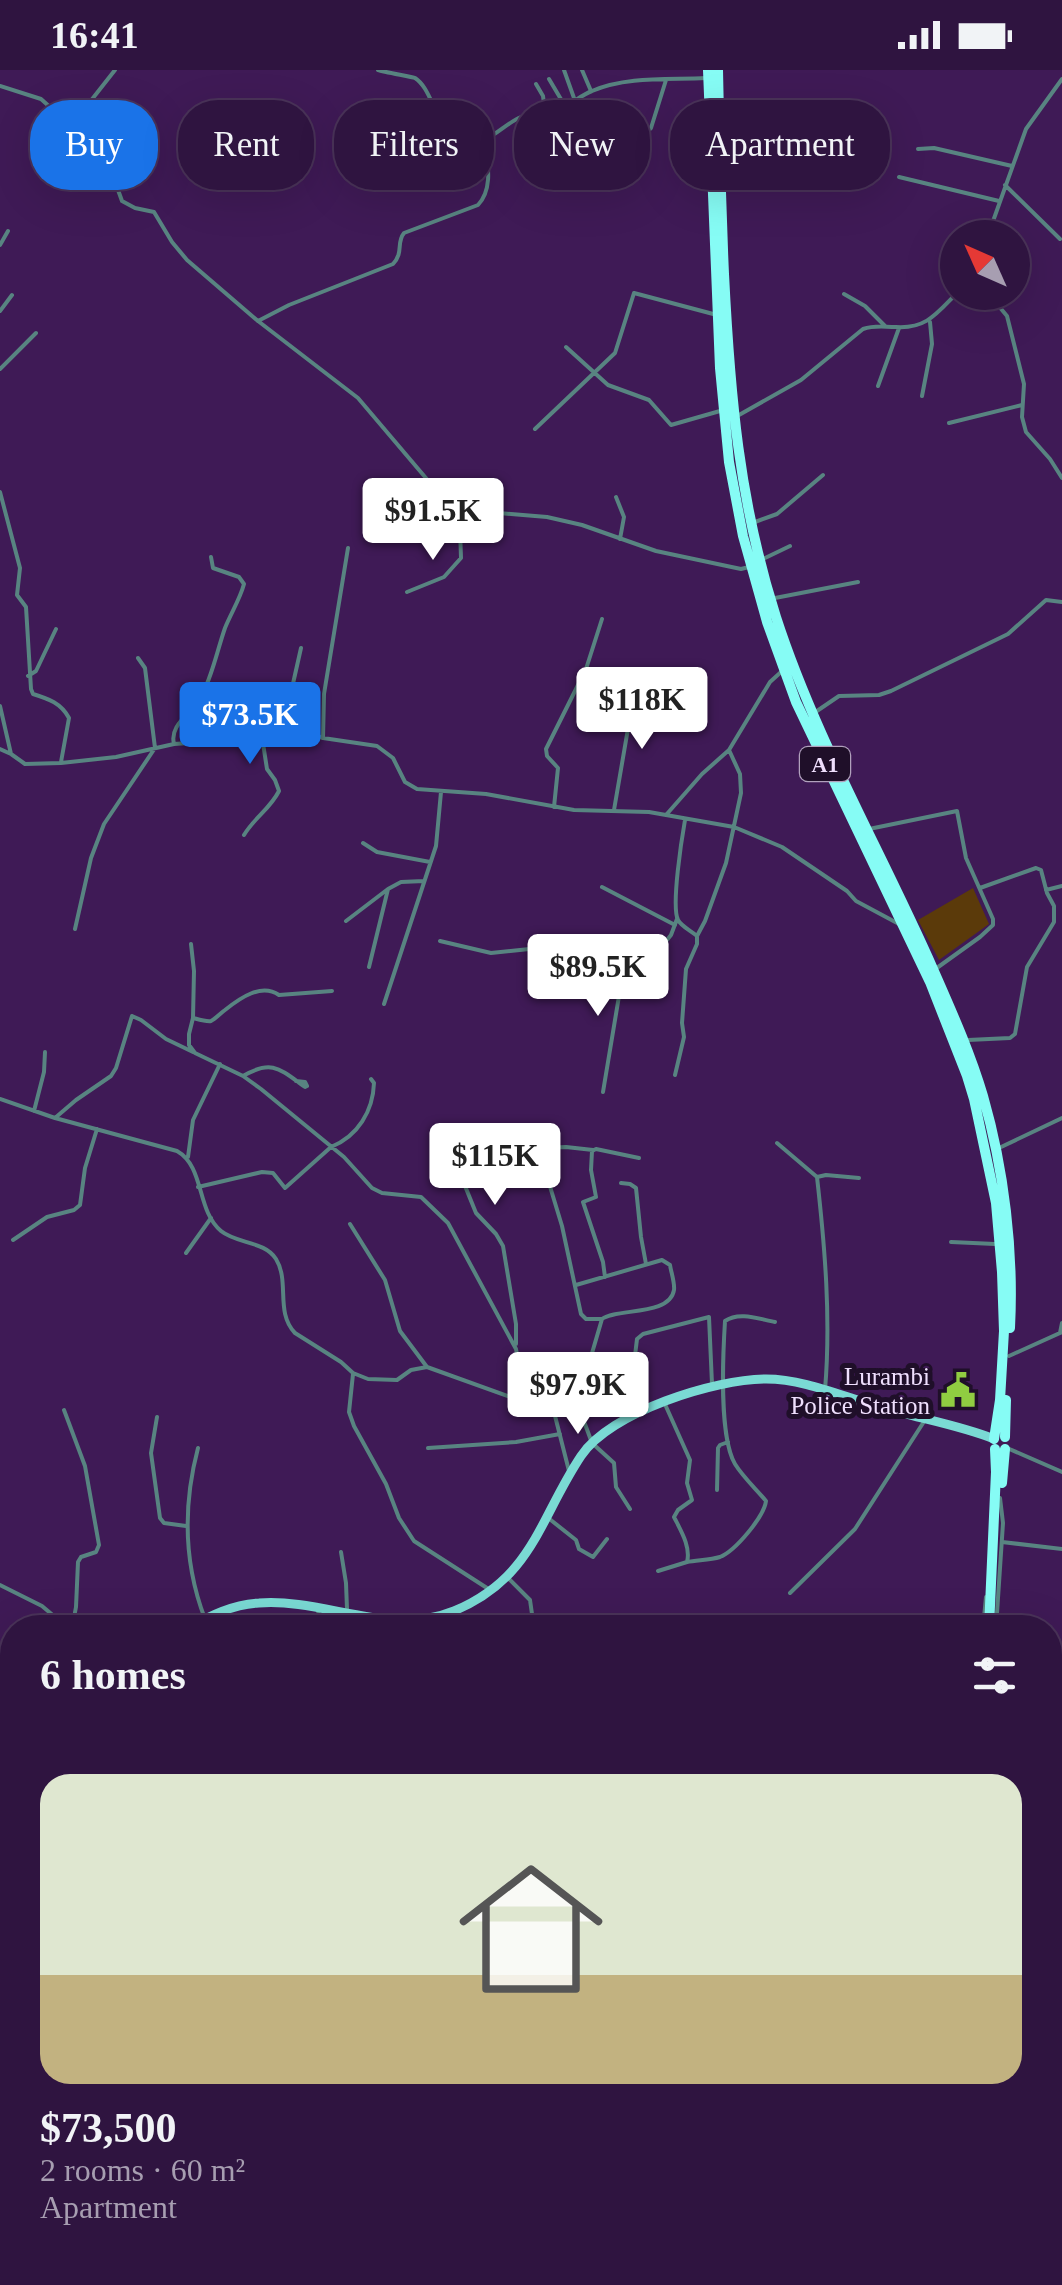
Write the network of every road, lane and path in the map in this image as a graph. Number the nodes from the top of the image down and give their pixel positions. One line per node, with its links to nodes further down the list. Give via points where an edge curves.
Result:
1 (114, 70): 13 (street)
2 (378, 70): 14 (street, via 417,80)
3 (564, 70): 17 (street)
4 (582, 70): 11 (street)
5 (713, 74): 8 (street); 35 (highway, A1); 48 (highway, A1)
6 (1062, 78): 20 (street, via 1026,129)
7 (549, 79): 16 (street)
8 (666, 80): 11 (street); 18 (street)
9 (536, 84): 15 (street)
10 (0, 86): 12 (street)
11 (592, 91): 17 (street)
12 (42, 100)
13 (91, 100)
14 (429, 100)
15 (545, 100)
16 (561, 100)
17 (574, 100)
18 (650, 128)
19 (918, 149): 20 (street)
20 (1012, 166): 22 (street)
21 (899, 177): 25 (street)
22 (1005, 185): 25 (street); 28 (street)
23 (118, 190): 37 (street, via 126,205 154,212 187,260)
24 (487, 190): 37 (street, via 478,204 404,233 393,264)
25 (1000, 201): 26 (street)
26 (994, 220)
27 (8, 231): 29 (street)
28 (1060, 238)
29 (0, 245)
30 (844, 294): 38 (street)
31 (12, 295): 34 (street)
32 (940, 310): 36 (street)
33 (1002, 310): 46 (street, via 1022,372)
34 (0, 311)
35 (718, 316): 43 (street, via 636,292 615,353); 47 (highway, A1)
36 (930, 320): 39 (street); 45 (street)
37 (258, 321): 56 (street, via 358,398 442,497)
38 (885, 326): 39 (street); 48 (street, via 863,329 801,380)
39 (899, 328): 44 (street)
40 (36, 333): 42 (street)
41 (566, 347): 43 (street)
42 (0, 369)
43 (595, 373): 47 (street, via 648,400 671,425); 50 (street)
44 (878, 386)
45 (922, 396)
46 (1022, 405): 49 (street); 52 (street, via 1026,432)
47 (724, 410): 61 (highway, A1, via 743,536)
48 (734, 419): 55 (highway, A1)
49 (949, 423)
50 (535, 429)
51 (823, 475): 55 (street, via 777,514)
52 (1062, 478)
53 (0, 492): 71 (street, via 20,568 17,594 26,607)
54 (616, 497): 57 (street, via 624,518)
55 (750, 524): 61 (highway, A1)
56 (460, 529): 57 (street, via 514,512 575,522); 63 (street, via 461,558 452,571)
57 (620, 539): 61 (street, via 742,569)
58 (790, 546): 61 (street)
59 (348, 548): 77 (street)
60 (211, 557): 78 (street, via 213,568 244,584 200,698 174,730)
61 (755, 563): 64 (highway, A1); 70 (highway, A1, via 767,622)
62 (858, 582): 64 (street)
63 (407, 592)
64 (770, 599): 74 (highway, A1)
65 (1062, 602): 74 (street, via 1046,600 1008,634 882,694 839,696)
66 (602, 620): 85 (street, via 586,670 546,749 558,768)
67 (56, 629): 71 (street)
68 (301, 648): 75 (street)
69 (138, 658): 79 (street, via 145,668)
70 (786, 669): 81 (street, via 770,682); 102 (highway, A1)
71 (28, 676): 83 (street, via 33,694 54,700 68,714)
72 (635, 688): 86 (street)
73 (0, 706): 82 (street)
74 (812, 715): 90 (highway, A1)
75 (284, 728): 76 (street); 77 (street)
76 (262, 738): 78 (street); 91 (street, via 278,791)
77 (323, 738): 84 (street, via 377,746 408,786)
78 (174, 744): 79 (street)
79 (155, 748): 83 (street); 103 (street, via 104,824)
80 (0, 750): 82 (street)
81 (730, 750): 87 (street); 89 (street, via 741,779)
82 (11, 754): 83 (street, via 24,764)
83 (61, 764)
84 (441, 792): 85 (street); 93 (street)
85 (554, 808): 86 (street)
86 (614, 810): 87 (street)
87 (666, 815): 88 (street)
88 (685, 820): 89 (street); 101 (street)
89 (734, 826): 102 (street, via 782,847 856,901); 104 (street)
90 (866, 830): 97 (street, via 957,811); 109 (highway, A1)
91 (244, 835)
92 (363, 843): 93 (street)
93 (430, 862): 94 (street)
94 (424, 881): 98 (street); 111 (street)
95 (1062, 886): 99 (street)
96 (602, 887): 101 (street)
97 (980, 888): 99 (street, via 1036,868); 109 (street, via 993,919 990,929)
98 (388, 889): 100 (street); 108 (street)
99 (1046, 890): 113 (street, via 1053,926 1028,967 1014,1034)
100 (346, 921)
101 (676, 922): 104 (street); 107 (street, via 662,944)
102 (903, 925): 142 (highway, A1, via 971,1087)
103 (75, 929)
104 (697, 936): 117 (street, via 686,969 684,1037)
105 (440, 941): 107 (street, via 491,953 560,939)
106 (191, 944): 112 (street)
107 (622, 948): 121 (street)
108 (369, 967)
109 (934, 970): 113 (highway, A1)
110 (332, 991): 112 (street, via 258,991 214,1020)
111 (384, 1004)
112 (194, 1018): 115 (street, via 189,1045)
113 (964, 1041): 129 (highway, A1)
114 (45, 1052): 123 (street)
115 (196, 1053): 116 (street); 124 (street, via 132,1016 111,1076)
116 (220, 1064): 118 (street); 131 (street, via 193,1120)
117 (675, 1075)
118 (244, 1076): 120 (street, via 266,1066); 128 (street)
119 (371, 1079): 128 (street, via 364,1122)
120 (296, 1081)
121 (603, 1092)
122 (0, 1099): 123 (street)
123 (34, 1112): 124 (street)
124 (56, 1118): 126 (street)
125 (1062, 1118): 129 (street)
126 (96, 1129): 131 (street); 140 (street, via 80,1205 47,1216)
127 (776, 1143): 133 (street)
128 (331, 1146): 137 (street, via 286,1188 274,1173 262,1172); 151 (street, via 372,1188 420,1198 448,1223)
129 (994, 1149): 152 (highway, A1, via 1007,1224)
130 (593, 1150): 132 (street); 145 (street, via 596,1196 584,1202); 146 (street, via 542,1148)
131 (188, 1158): 137 (street)
132 (639, 1158)
133 (816, 1177): 134 (street); 156 (street, via 828,1300)
134 (859, 1178)
135 (462, 1181): 151 (street, via 476,1213 503,1246)
136 (622, 1184): 144 (street, via 636,1188)
137 (198, 1187): 138 (street)
138 (211, 1218): 143 (street); 154 (street, via 223,1232 271,1253 280,1268 289,1327)
139 (350, 1224): 153 (street, via 385,1280 400,1331)
140 (14, 1240)
141 (951, 1242): 142 (street)
142 (1000, 1244): 168 (highway, A1)
143 (186, 1254)
144 (646, 1264): 145 (street); 147 (street, via 668,1262 673,1294 648,1310)
145 (605, 1277): 146 (street)
146 (576, 1285): 147 (street, via 583,1317)
147 (602, 1319): 157 (street, via 586,1387)
148 (774, 1322): 155 (street, via 742,1316 725,1321)
149 (1062, 1324): 150 (street)
150 (1061, 1333): 152 (street)
151 (516, 1349): 158 (street)
152 (1009, 1356): 168 (highway, A1)
153 (427, 1367): 154 (street, via 388,1381); 158 (street)
154 (353, 1373): 186 (street, via 349,1412 406,1531)
155 (717, 1386): 156 (main road, via 766,1379); 157 (street, via 707,1316 638,1336); 159 (main road); 166 (street)
156 (825, 1390): 164 (main road)
157 (630, 1397): 162 (street)
158 (516, 1399): 160 (street)
159 (664, 1402): 162 (main road); 182 (street, via 690,1460 692,1500 674,1517)
160 (553, 1407): 165 (street); 167 (street, via 579,1408)
161 (64, 1410): 191 (street, via 83,1458 99,1545 78,1562)
162 (636, 1412): 167 (main road)
163 (157, 1417): 177 (street, via 151,1453 160,1518)
164 (926, 1420): 168 (main road); 187 (street, via 856,1529)
165 (560, 1434): 170 (street); 172 (street)
166 (728, 1442): 173 (street, via 718,1448); 182 (street, via 736,1466 766,1501 764,1510 724,1555)
167 (592, 1443): 172 (main road); 175 (street, via 614,1463 616,1486)
168 (1000, 1444): 171 (street); 174 (highway, A1); 179 (highway, A1)
169 (198, 1448): 177 (street)
170 (428, 1448)
171 (1062, 1472)
172 (570, 1476): 176 (main road)
173 (717, 1490)
174 (1000, 1498): 179 (street); 198 (highway, A1)
175 (630, 1509)
176 (548, 1517): 178 (street, via 593,1557); 184 (main road)
177 (186, 1526): 192 (street)
178 (607, 1540)
179 (997, 1542): 180 (street); 199 (highway, A1)
180 (1062, 1549)
181 (341, 1552): 189 (street)
182 (687, 1562): 183 (street)
183 (658, 1571)
184 (508, 1578): 186 (main road); 197 (street, via 530,1600)
185 (0, 1585): 190 (street)
186 (491, 1590): 196 (main road)
187 (790, 1593)
188 (318, 1609): 189 (main road); 193 (main road, via 272,1602); 194 (street)
189 (347, 1614): 195 (main road)
190 (53, 1615)
191 (74, 1615)
192 (204, 1615)
193 (215, 1615)
194 (319, 1615)
195 (352, 1615)
196 (437, 1615)
197 (532, 1615)
198 (991, 1615)
199 (991, 1615)

